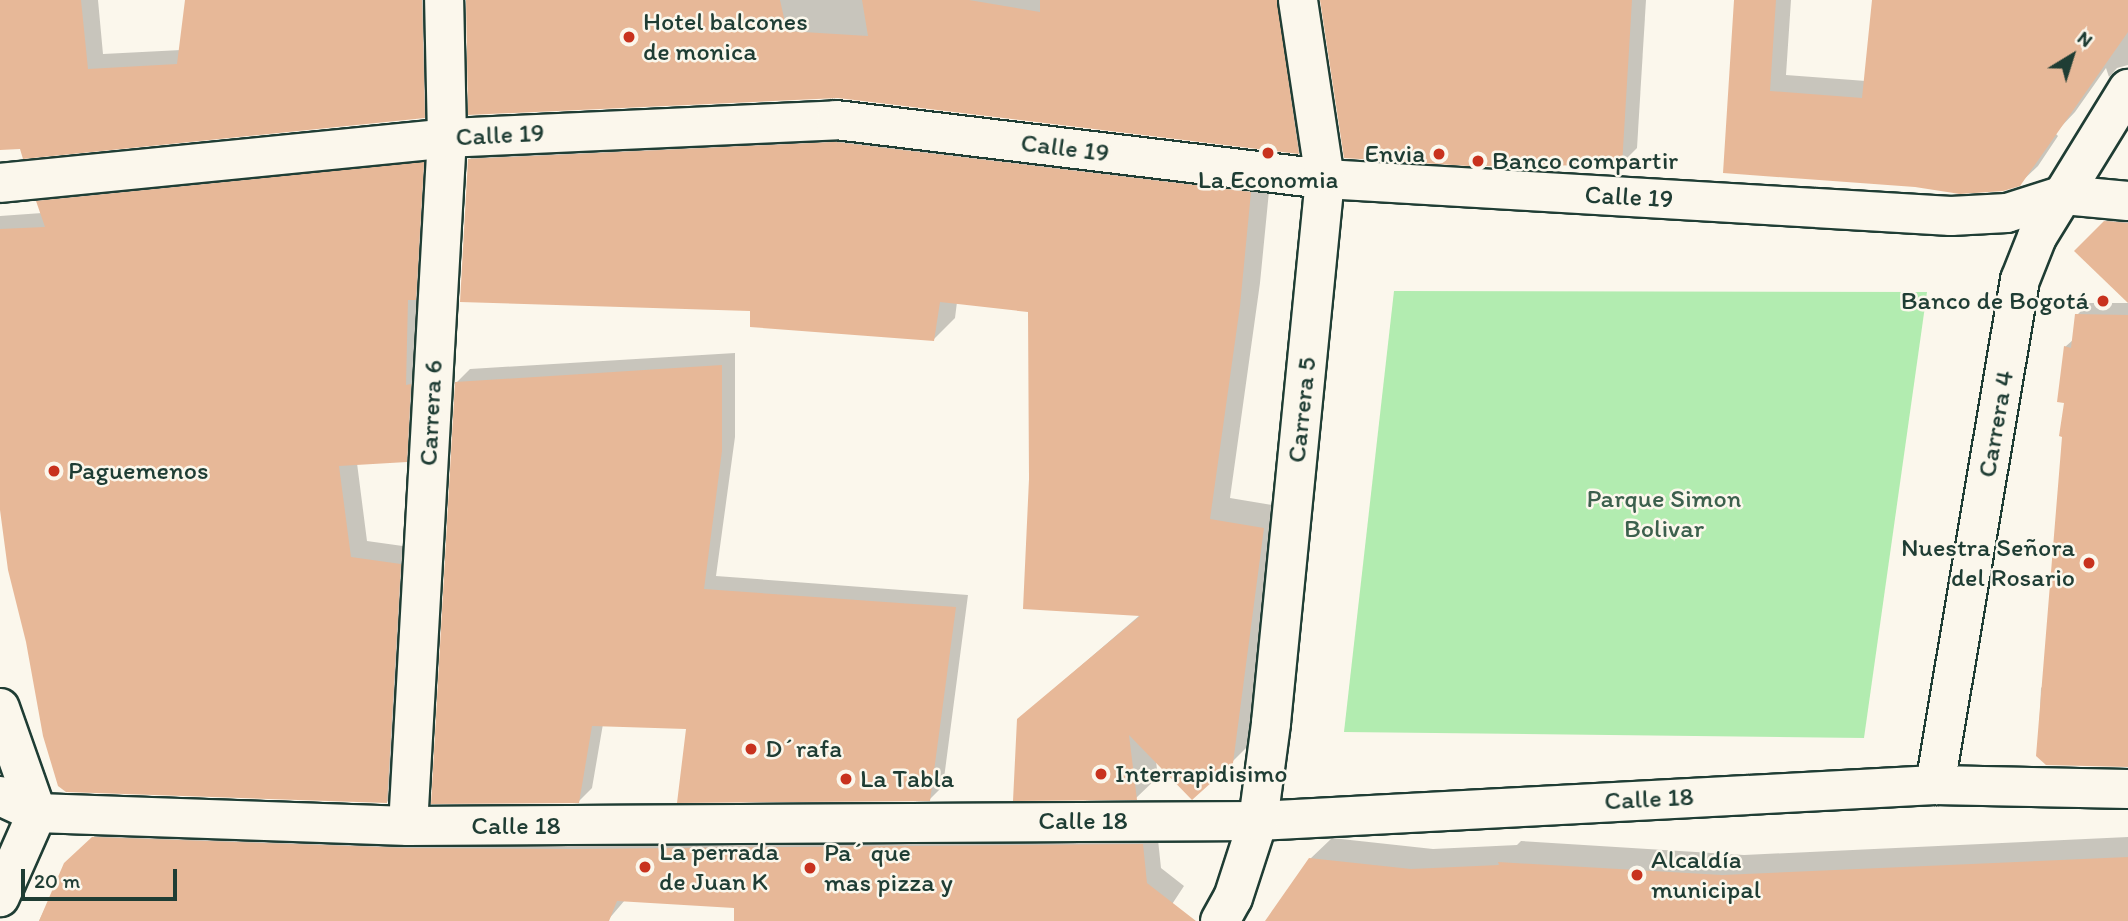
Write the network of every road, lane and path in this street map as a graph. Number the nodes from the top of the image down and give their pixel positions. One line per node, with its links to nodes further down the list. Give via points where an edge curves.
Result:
1 (444, 0): 4 (street, Carrera 6)
2 (1298, 0): 5 (street, Carrera 5)
3 (2128, 89): 7 (street, Carrera 4)
4 (447, 138): 5 (street, Calle 19, via 836,120); 6 (street, Calle 19); 15 (street, Carrera 6)
5 (1325, 179): 7 (street, Calle 19, via 1951,216 2007,213); 14 (street, Carrera 5)
6 (0, 183)
7 (2064, 195): 8 (street, Calle 19); 10 (street, Carrera 4, via 2037,237 2020,280)
8 (2128, 201)
9 (0, 708): 13 (street)
10 (1935, 785): 11 (street, Calle 18); 14 (street, Calle 18)
11 (2128, 789)
12 (0, 796): 13 (street)
13 (37, 813): 15 (street, Calle 18); 16 (street)
14 (1258, 821): 15 (street, Calle 18); 17 (street, Carrera 5, via 1233,898)
15 (408, 826)
16 (0, 898)
17 (1220, 921)

